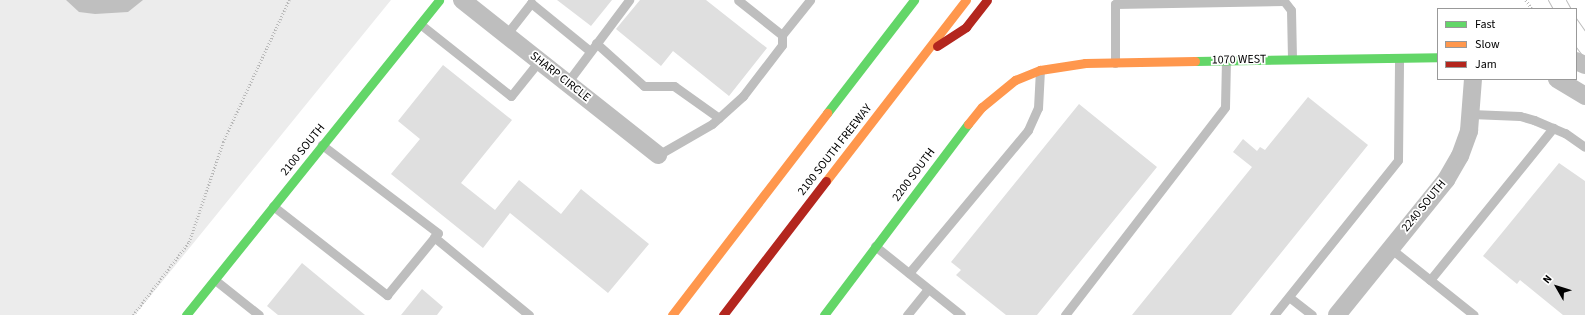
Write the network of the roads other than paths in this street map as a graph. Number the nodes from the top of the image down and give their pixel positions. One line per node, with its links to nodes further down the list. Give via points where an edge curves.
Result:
1 (439, 0): 9 (main road, 2100 SOUTH)
2 (462, 0): 10 (street, SHARP CIRCLE)
3 (629, 0): 12 (lane)
4 (738, 0): 11 (lane)
5 (810, 0): 11 (lane)
6 (914, 0): 43 (main road)
7 (966, 0): 13 (main road, 2100 SOUTH FREEWAY)
8 (987, 0): 13 (main road, via 966,27)
9 (420, 24): 18 (lane, via 511,96); 28 (main road, 2100 SOUTH)
10 (506, 35): 12 (lane, via 531,3); 18 (street, SHARP CIRCLE)
11 (782, 35): 26 (lane, via 782,45 744,96)
12 (593, 47): 23 (lane); 26 (lane, via 644,86 674,86)
13 (923, 55): 44 (main road, 2100 SOUTH FREEWAY)
14 (1399, 57): 15 (main road, 1070 WEST); 16 (main road, 1070 WEST); 39 (lane, via 1398,160)
15 (1437, 57)
16 (1292, 59): 17 (main road, 1070 WEST); 19 (lane, via 1291,10 1284,1 1114,4)
17 (1226, 60): 19 (main road, 1070 WEST); 48 (lane, via 1224,107)
18 (539, 61): 23 (street, SHARP CIRCLE)
19 (1115, 63): 20 (main road, 1070 WEST)
20 (1040, 70): 33 (main road, 2200 SOUTH, via 1015,80 982,107); 35 (lane, via 1038,108 1028,130)
21 (1473, 80): 25 (street, 2240 SOUTH)
22 (1559, 80): 24 (street)
23 (567, 83): 30 (street, SHARP CIRCLE)
24 (1585, 96)
25 (1471, 114): 27 (lane, via 1520,116); 34 (street, 2240 SOUTH, via 1460,156 1446,180)
26 (719, 118): 30 (lane)
27 (1553, 128): 29 (lane); 37 (lane)
28 (322, 145): 31 (main road, 2100 SOUTH); 32 (lane, via 438,232)
29 (1585, 147)
30 (658, 155)
31 (273, 206): 32 (lane, via 387,295); 36 (main road, 2100 SOUTH)
32 (434, 237): 42 (lane)
33 (875, 246): 35 (lane); 45 (main road, 2200 SOUTH)
34 (1390, 248): 37 (lane); 51 (street, 2240 SOUTH)
35 (909, 273): 38 (lane)
36 (214, 279): 40 (main road, 2100 SOUTH); 41 (lane)
37 (1430, 280): 52 (lane)
38 (928, 289): 46 (lane); 47 (lane)
39 (1289, 297): 49 (lane); 50 (lane)
40 (186, 315)
41 (259, 315)
42 (529, 315)
43 (672, 315)
44 (723, 315)
45 (824, 315)
46 (907, 315)
47 (961, 315)
48 (1065, 315)
49 (1274, 315)
50 (1312, 315)
51 (1336, 315)
52 (1474, 315)

